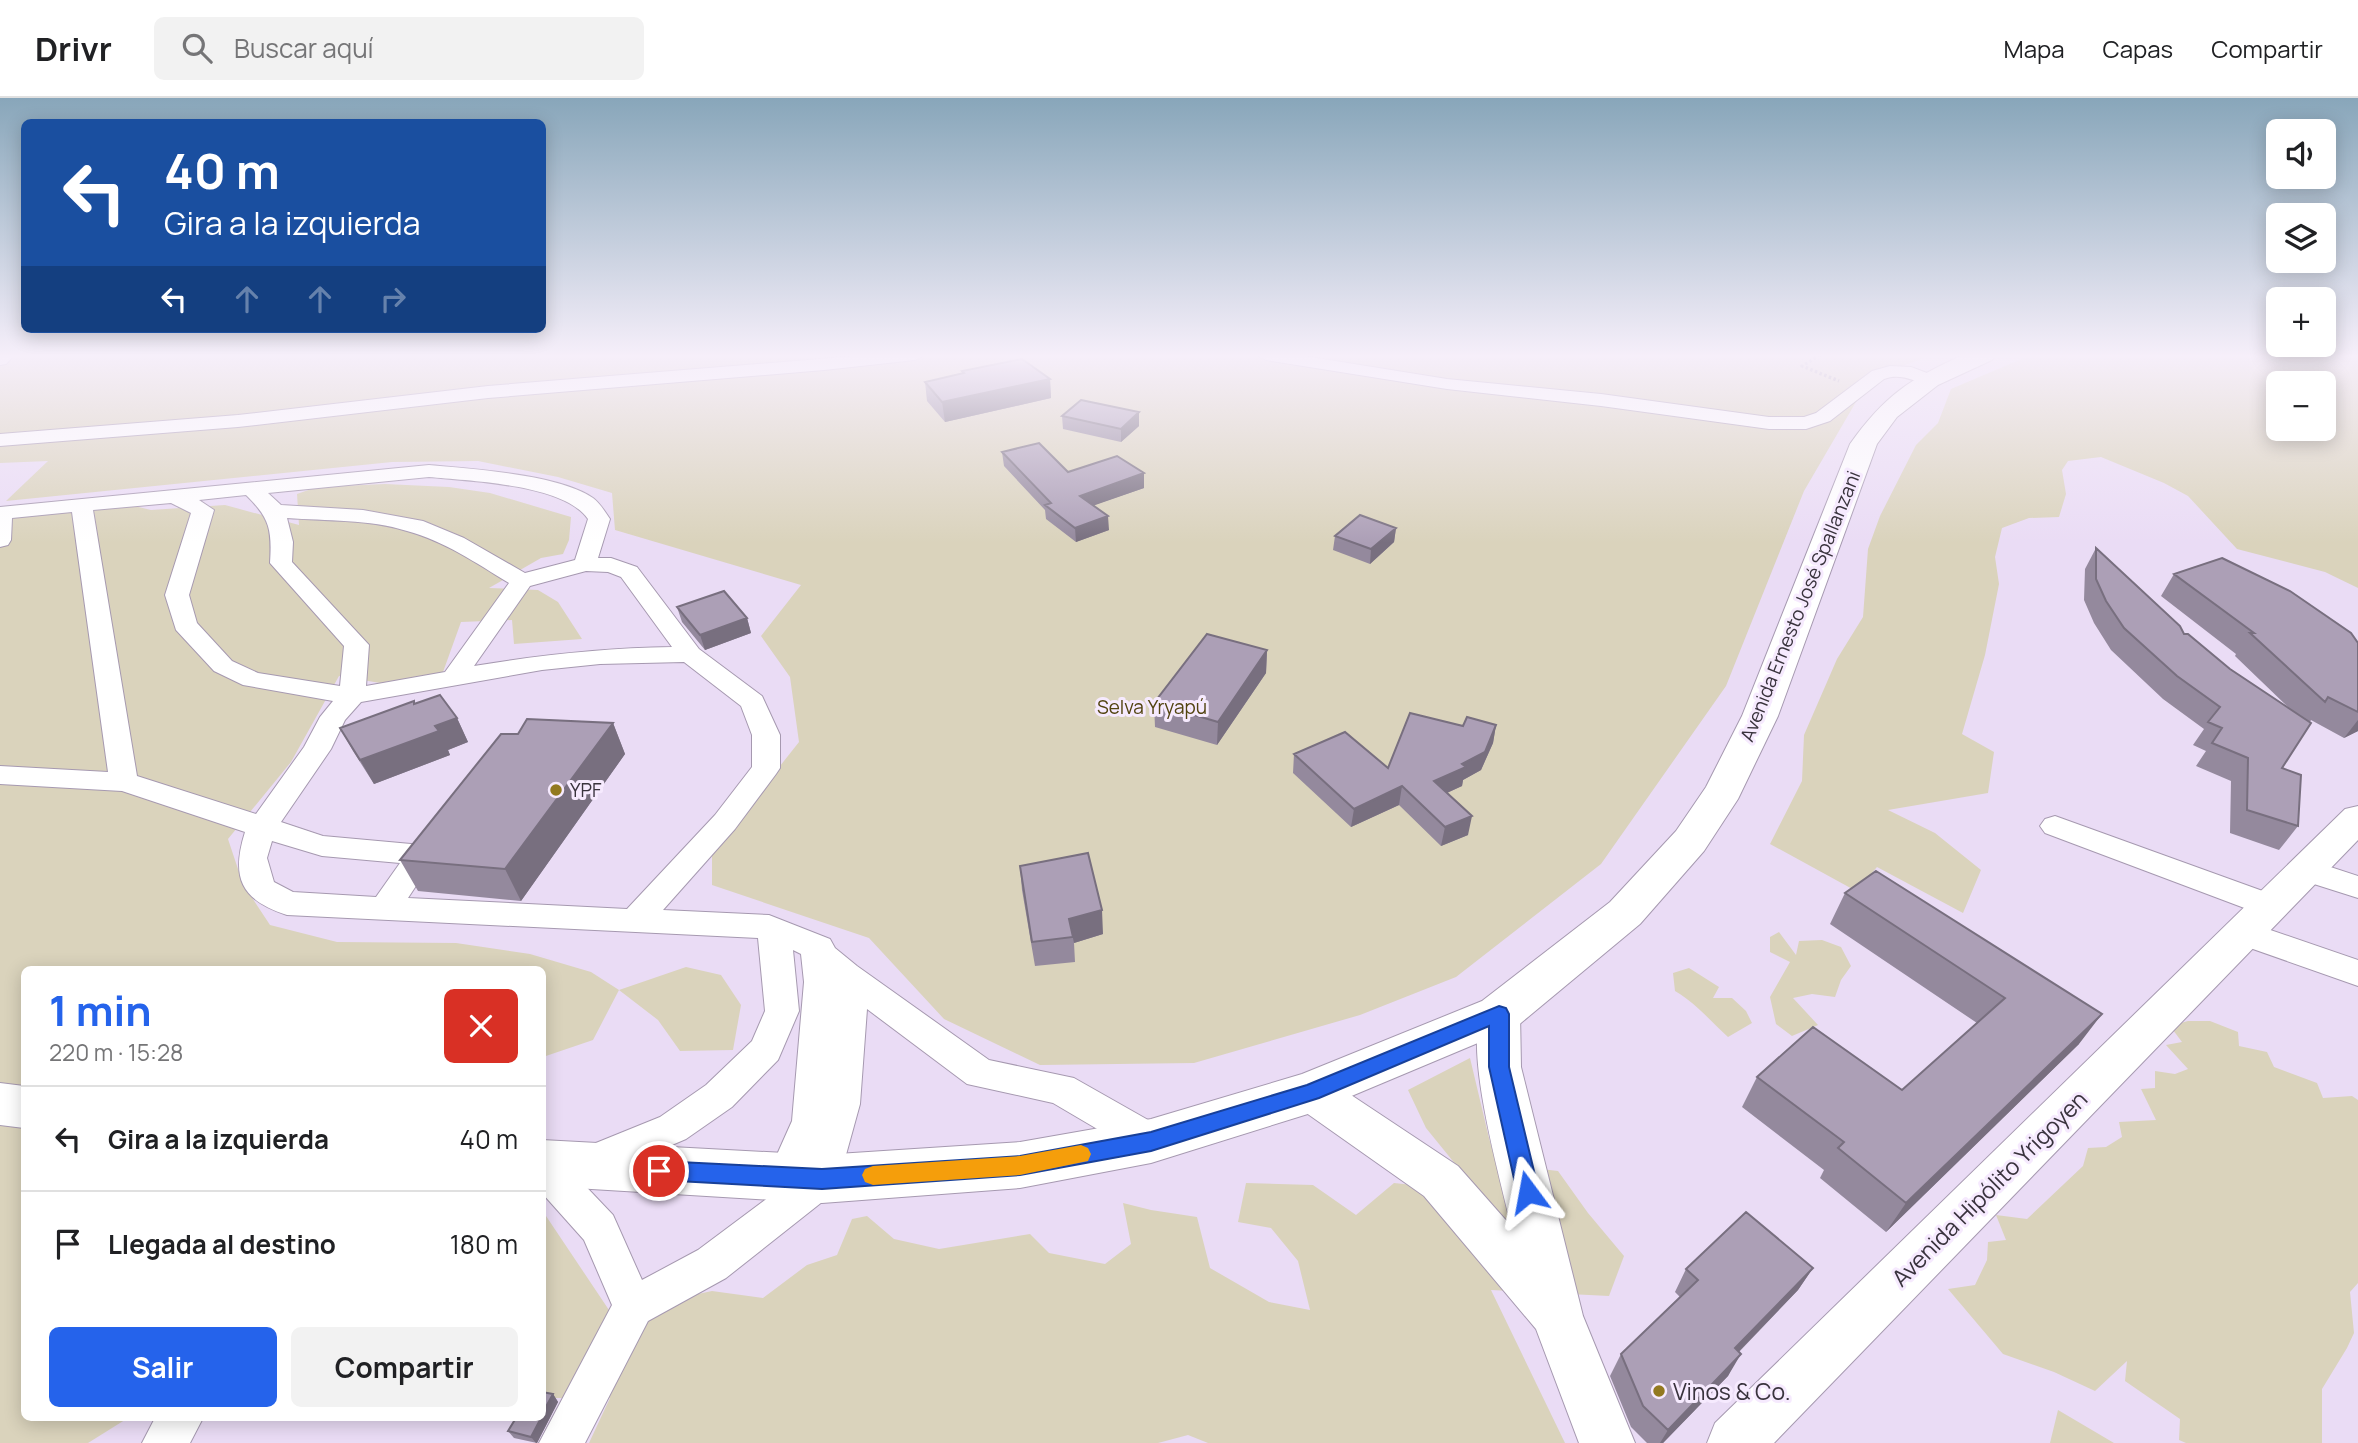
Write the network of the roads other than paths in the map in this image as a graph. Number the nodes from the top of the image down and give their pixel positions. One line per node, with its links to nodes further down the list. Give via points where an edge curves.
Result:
1 (268, 418): 5 (street)
2 (1731, 418): 3 (street, via 1769,423 1807,423)
3 (1821, 418)
4 (1883, 418): 31 (highway, Avenida Ernesto José Spallanzani, via 1864,444 1760,716 1724,790 1690,841 1625,913)
5 (0, 440)
6 (249, 487): 7 (street); 9 (street); 12 (street, via 429,471 551,490 587,503 599,519)
7 (173, 495): 8 (street); 16 (street, via 202,510 177,595 185,625 223,666 252,680)
8 (81, 504): 10 (street); 18 (street)
9 (275, 511): 13 (street, via 417,526); 16 (street, via 281,563 357,645)
10 (1, 513): 11 (street)
11 (0, 540)
12 (585, 564): 13 (street); 14 (street, via 611,565 629,572)
13 (522, 581): 15 (street)
14 (690, 654): 15 (street, via 600,656); 26 (street, via 753,702 766,735 766,768 725,822)
15 (453, 678): 16 (street)
16 (352, 696): 21 (street, via 332,718 317,749)
17 (0, 775): 18 (street)
18 (124, 782): 21 (street)
19 (2358, 818): 22 (main road, Avenida Hipólito Yrigoyen)
20 (2055, 826): 25 (street)
21 (261, 829): 24 (street, via 252,858 260,888 287,903); 24 (street, via 322,846 422,854)
22 (2306, 870): 23 (street); 25 (main road, Avenida Hipólito Yrigoyen)
23 (2358, 887)
24 (384, 909): 26 (street)
25 (2257, 919): 29 (street); 46 (main road, Avenida Hipólito Yrigoyen)
26 (635, 920): 27 (street)
27 (769, 927): 28 (street); 38 (street, via 776,944 782,1011 766,1050 719,1096 673,1128)
28 (818, 950): 30 (street); 39 (street, via 821,982)
29 (2358, 973)
30 (845, 975): 37 (street, via 980,1073 1061,1089); 39 (street, via 850,1003 842,1104)
31 (1499, 1014): 32 (highway, Avenida Ernesto José Spallanzani); 41 (main road, via 1499,1067)
32 (1311, 1092): 37 (highway, Avenida Ernesto José Spallanzani); 41 (main road, via 1441,1181)
33 (0, 1104): 34 (highway)
34 (21, 1108)
35 (21, 1109): 36 (street)
36 (0, 1114)
37 (1151, 1142): 39 (highway, Avenida Ernesto José Spallanzani, via 1020,1165)
38 (556, 1165): 39 (highway, Avenida Ernesto José Spallanzani); 40 (street, via 599,1228)
39 (804, 1178): 40 (street, via 712,1264)
40 (633, 1307): 44 (street)
41 (1557, 1316): 45 (main road)
42 (178, 1421): 43 (street)
43 (164, 1443)
44 (561, 1443)
45 (1607, 1443)
46 (1735, 1443)

